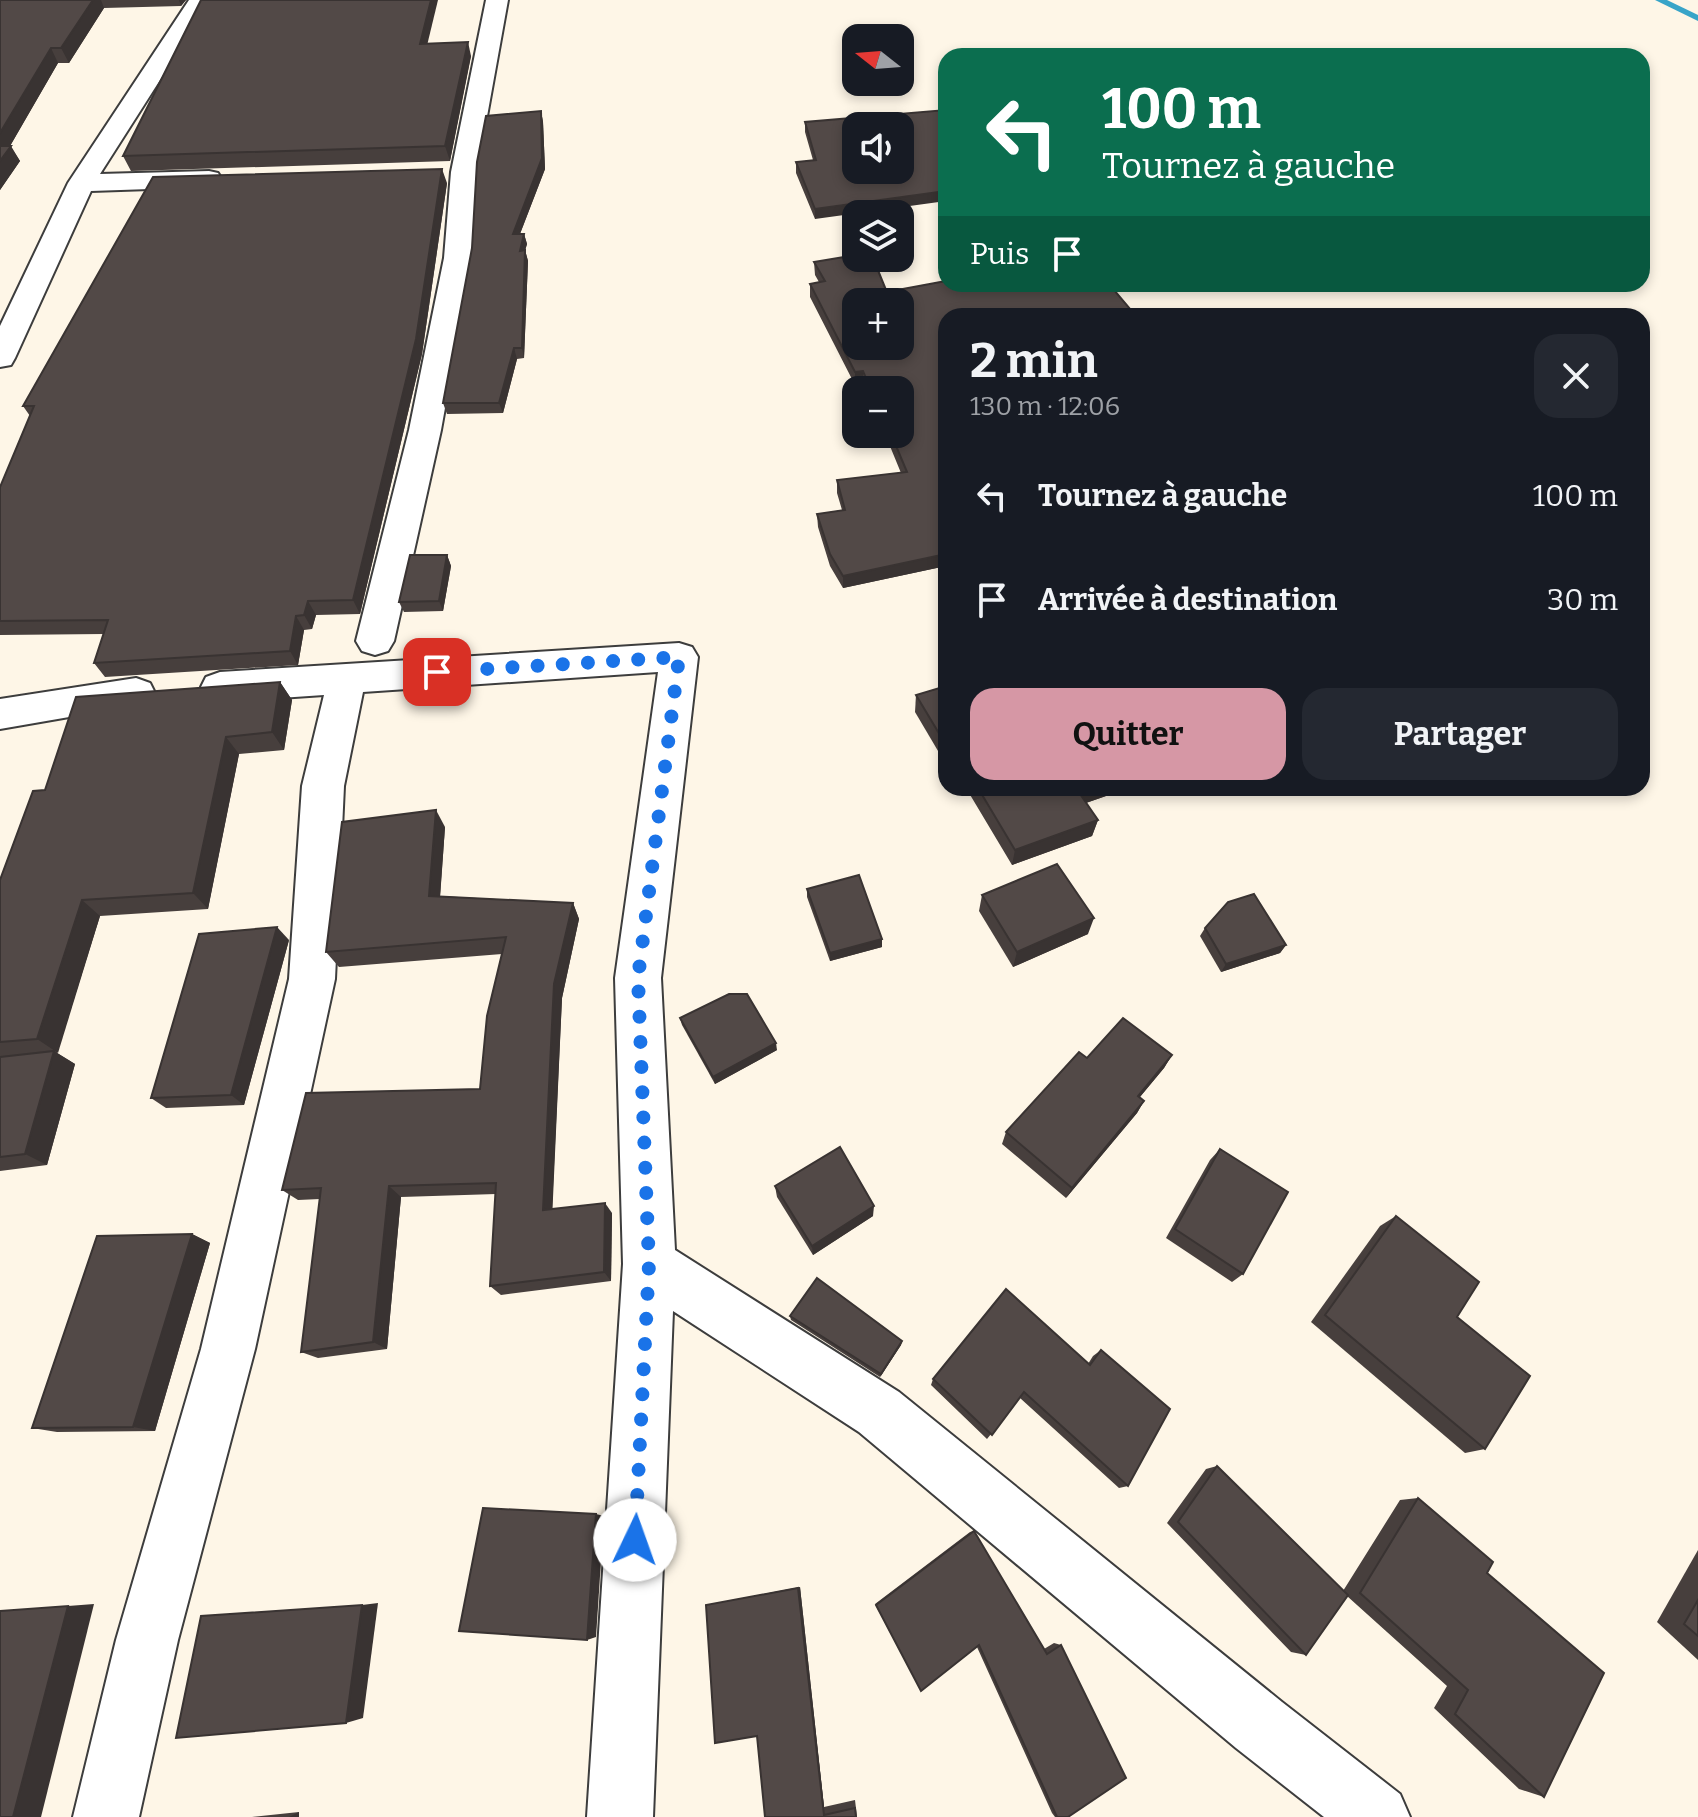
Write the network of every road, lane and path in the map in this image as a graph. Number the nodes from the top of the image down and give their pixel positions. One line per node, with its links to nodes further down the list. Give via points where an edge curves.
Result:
1 (200, 0): 6 (street)
2 (497, 0): 3 (street)
3 (464, 172): 4 (street); 8 (street, via 458,258 425,430)
4 (433, 173)
5 (233, 179): 6 (street)
6 (81, 183): 7 (street)
7 (0, 358)
8 (361, 659): 9 (street); 10 (street, via 679,657 638,978); 11 (street, via 323,786 312,979 228,1349 147,1640)
9 (0, 714)
10 (649, 1264): 12 (street); 13 (street, via 879,1412)
11 (106, 1817)
12 (620, 1817)
13 (1377, 1817)

